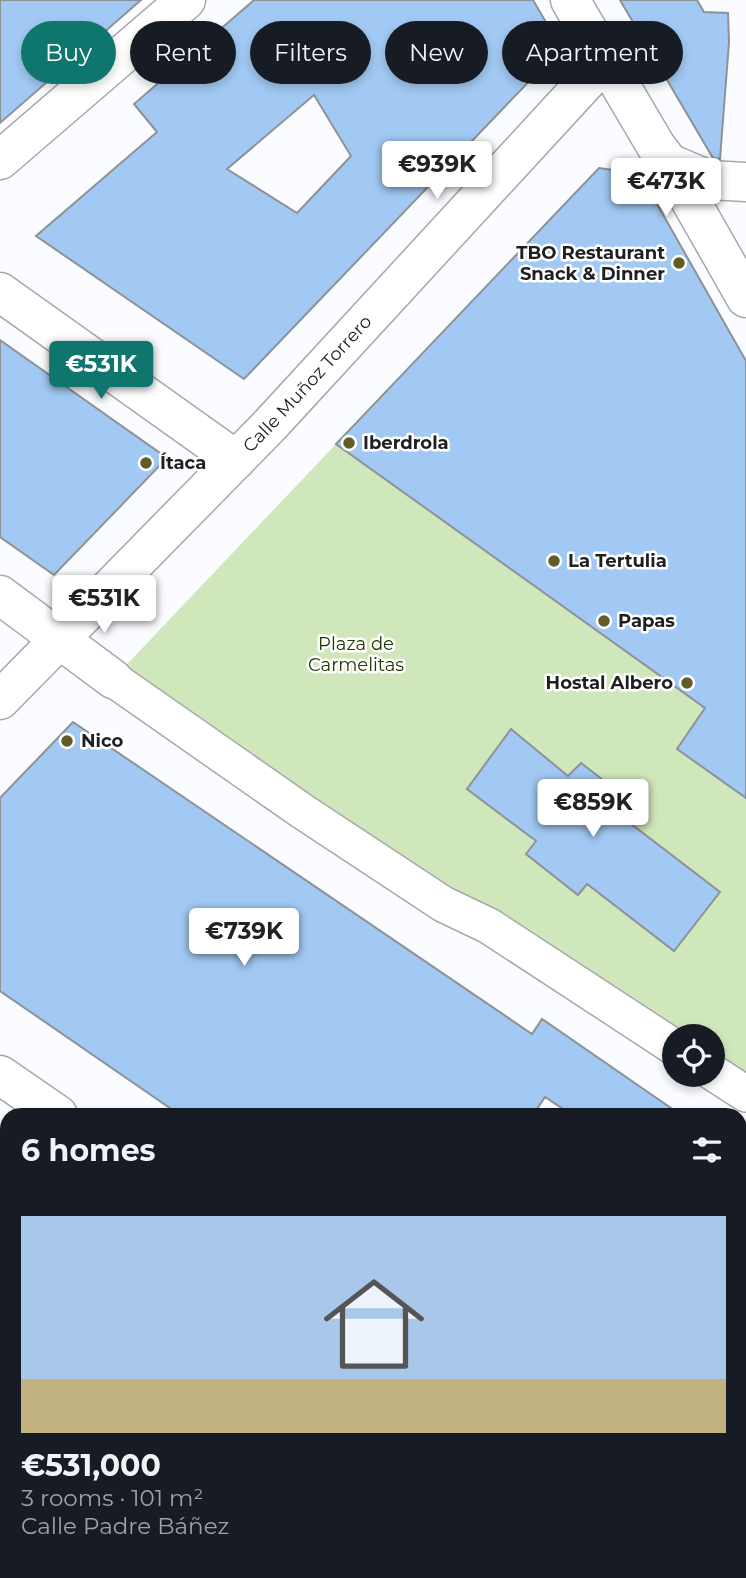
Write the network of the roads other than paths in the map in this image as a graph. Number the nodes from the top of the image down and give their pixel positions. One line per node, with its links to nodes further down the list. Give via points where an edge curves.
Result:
1 (187, 0): 6 (main road)
2 (570, 0): 3 (main road)
3 (583, 21)
4 (584, 84): 11 (main road, Calle Muñoz Torrero)
5 (620, 84): 7 (main road)
6 (0, 160)
7 (669, 163): 8 (main road, via 709,180); 10 (main road)
8 (746, 182)
9 (0, 292): 11 (main road)
10 (746, 298)
11 (236, 460): 13 (main road, Calle Muñoz Torrero)
12 (0, 595): 13 (main road)
13 (60, 640): 14 (main road); 15 (main road, Calle Muñoz Torrero)
14 (113, 679): 16 (street, via 443,904 489,926)
15 (0, 700)
16 (662, 1038)
17 (0, 1075): 20 (main road)
18 (725, 1080): 19 (street)
19 (746, 1094)
20 (48, 1108)

